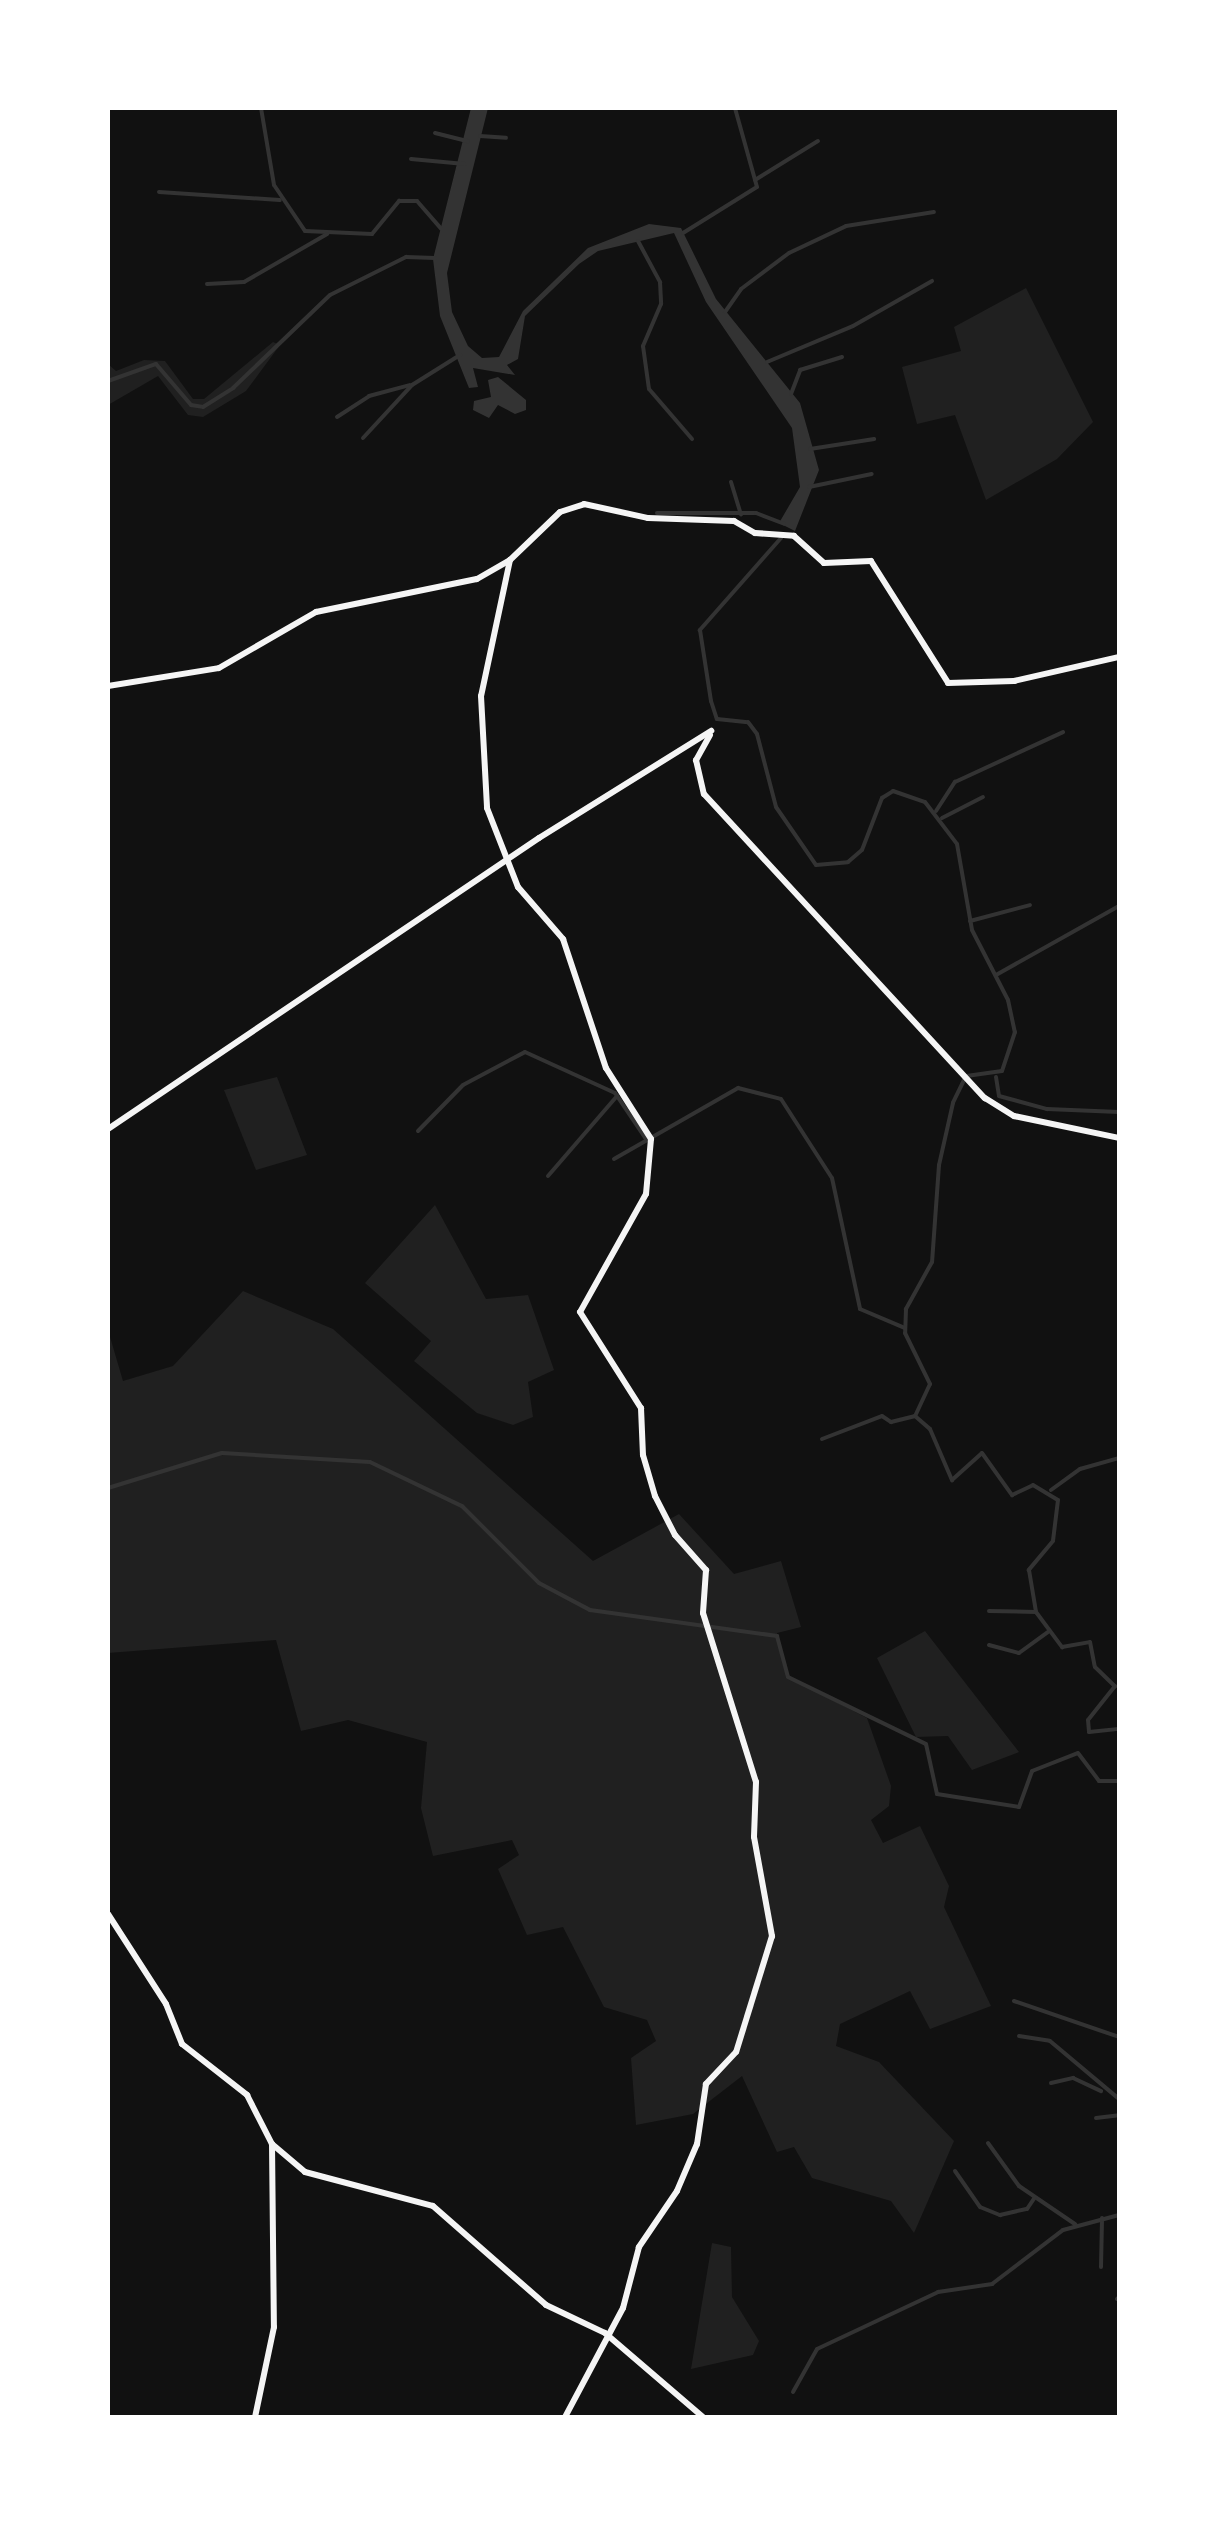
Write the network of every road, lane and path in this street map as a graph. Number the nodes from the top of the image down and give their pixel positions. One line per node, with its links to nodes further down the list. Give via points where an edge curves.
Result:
1 (510, 560): 2 (street, via 553,517 584,504 648,518 734,521 755,533 794,536 824,563 871,561 948,683 1014,681); 3 (street, via 477,579 316,612 219,668); 4 (street, via 488,636 478,753)
2 (1119, 657)
3 (108, 686)
4 (504, 861): 5 (street); 6 (street, via 711,731 696,760 704,794 985,1098 1014,1116); 9 (street, via 563,939 606,1068 649,1129 646,1194 622,1243 586,1289 580,1312 641,1408 643,1455 655,1496 675,1535 706,1570 703,1613 756,1782 754,1837 772,1936 740,2042 706,2084 697,2144 677,2191 639,2247)
5 (108, 1129)
6 (1119, 1138)
7 (108, 1914): 8 (street, via 166,2004 182,2044 247,2095)
8 (272, 2144): 9 (street, via 305,2172 433,2206 546,2305); 10 (street, via 274,2327)
9 (610, 2336): 11 (street); 12 (street)
10 (255, 2417)
11 (565, 2417)
12 (703, 2417)

